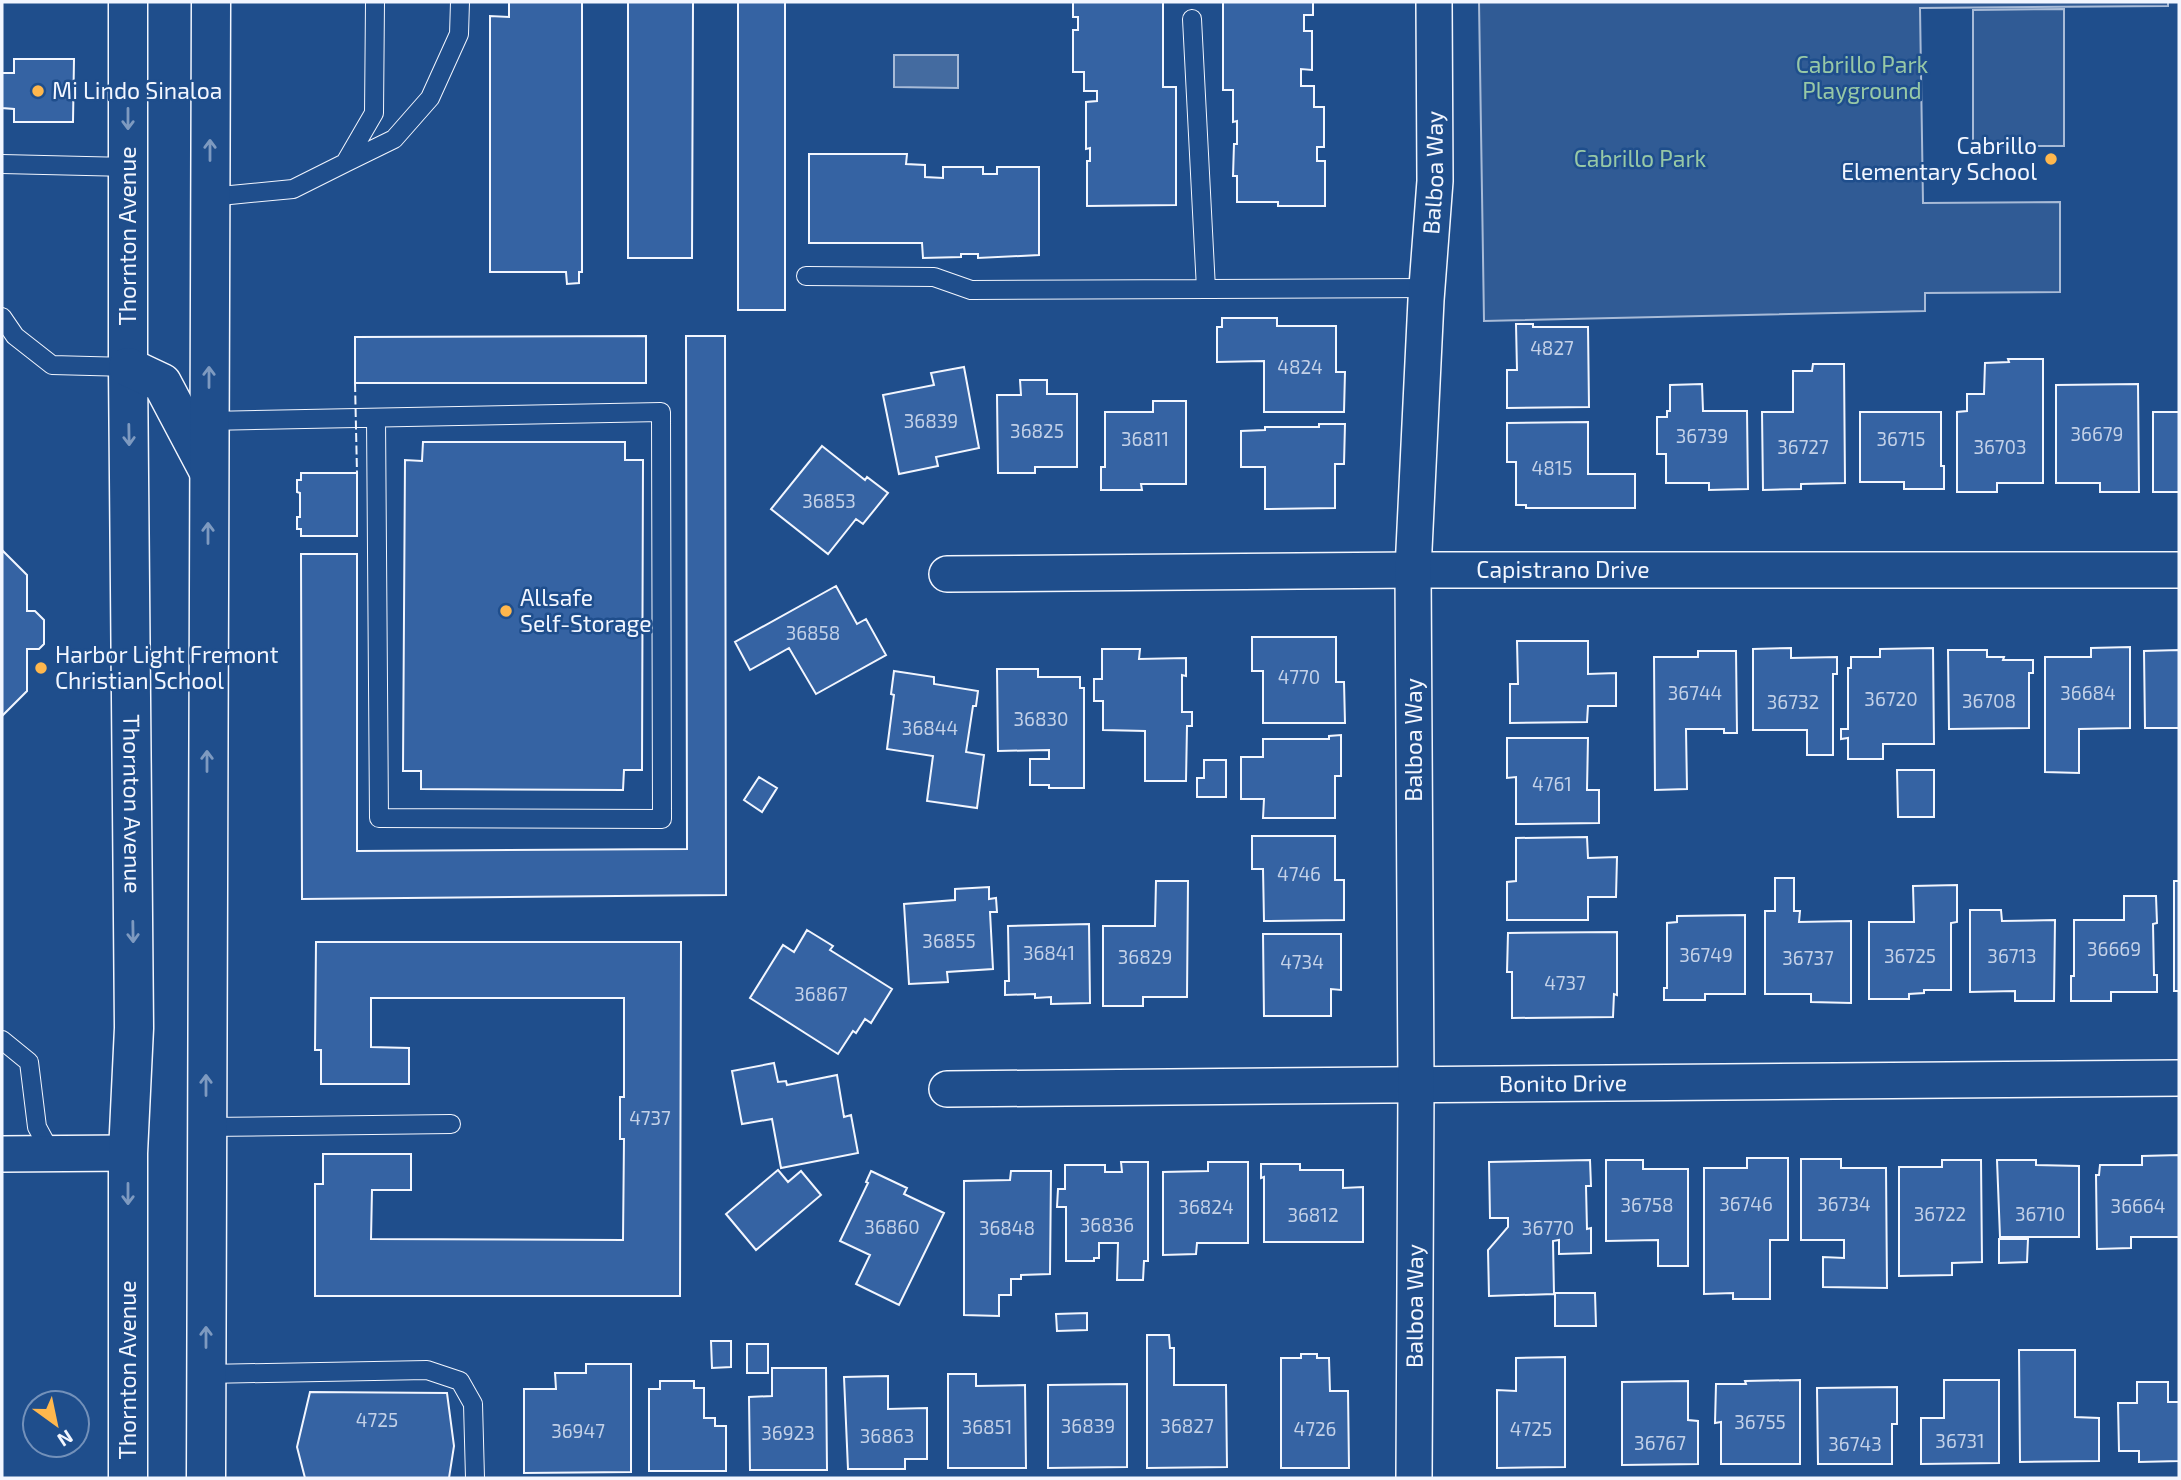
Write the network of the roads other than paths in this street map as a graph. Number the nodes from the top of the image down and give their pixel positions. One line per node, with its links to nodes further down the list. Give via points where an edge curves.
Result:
1 (128, 2): 9 (main road, Thornton Avenue, one-way to 9)
2 (211, 2): 10 (main road, one-way to 2)
3 (375, 2): 7 (lane, via 374,113)
4 (460, 2): 7 (lane, via 459,34 430,98 394,139)
5 (1434, 2): 12 (street, Balboa Way, via 1436,181)
6 (1192, 19): 13 (lane)
7 (345, 163): 10 (lane, via 293,189)
8 (2, 164): 9 (lane)
9 (128, 167): 15 (main road, Thornton Avenue)
10 (210, 197): 17 (main road, one-way to 10)
11 (806, 276): 13 (lane, via 934,276 971,290)
12 (1427, 288): 13 (lane); 19 (street, Balboa Way)
13 (1206, 289)
14 (2, 317): 15 (lane, via 15,336 52,365)
15 (128, 367): 18 (main road, via 162,383); 29 (main road, Thornton Avenue, one-way to 29, via 134,1014)
16 (376, 418): 16 (lane, via 661,412 662,819 379,818); 17 (lane)
17 (208, 421): 18 (main road)
18 (208, 470): 27 (main road, one-way to 18)
19 (1413, 570): 20 (street, Capistrano Drive); 21 (street, Capistrano Drive); 24 (street, Balboa Way)
20 (2179, 570)
21 (947, 574)
22 (2, 1040): 28 (lane, via 29,1062 37,1127)
23 (2179, 1077): 24 (street, Bonito Drive)
24 (1416, 1086): 25 (street, Bonito Drive); 35 (street, Balboa Way)
25 (947, 1089)
26 (450, 1124): 27 (lane)
27 (206, 1128): 31 (main road, one-way to 27)
28 (51, 1153): 29 (street); 30 (street)
29 (128, 1153): 32 (main road, Thornton Avenue, one-way to 32)
30 (2, 1154)
31 (205, 1374): 33 (main road); 34 (lane, via 427,1370 460,1381 473,1404)
32 (128, 1478)
33 (206, 1478)
34 (475, 1478)
35 (1415, 1478)

